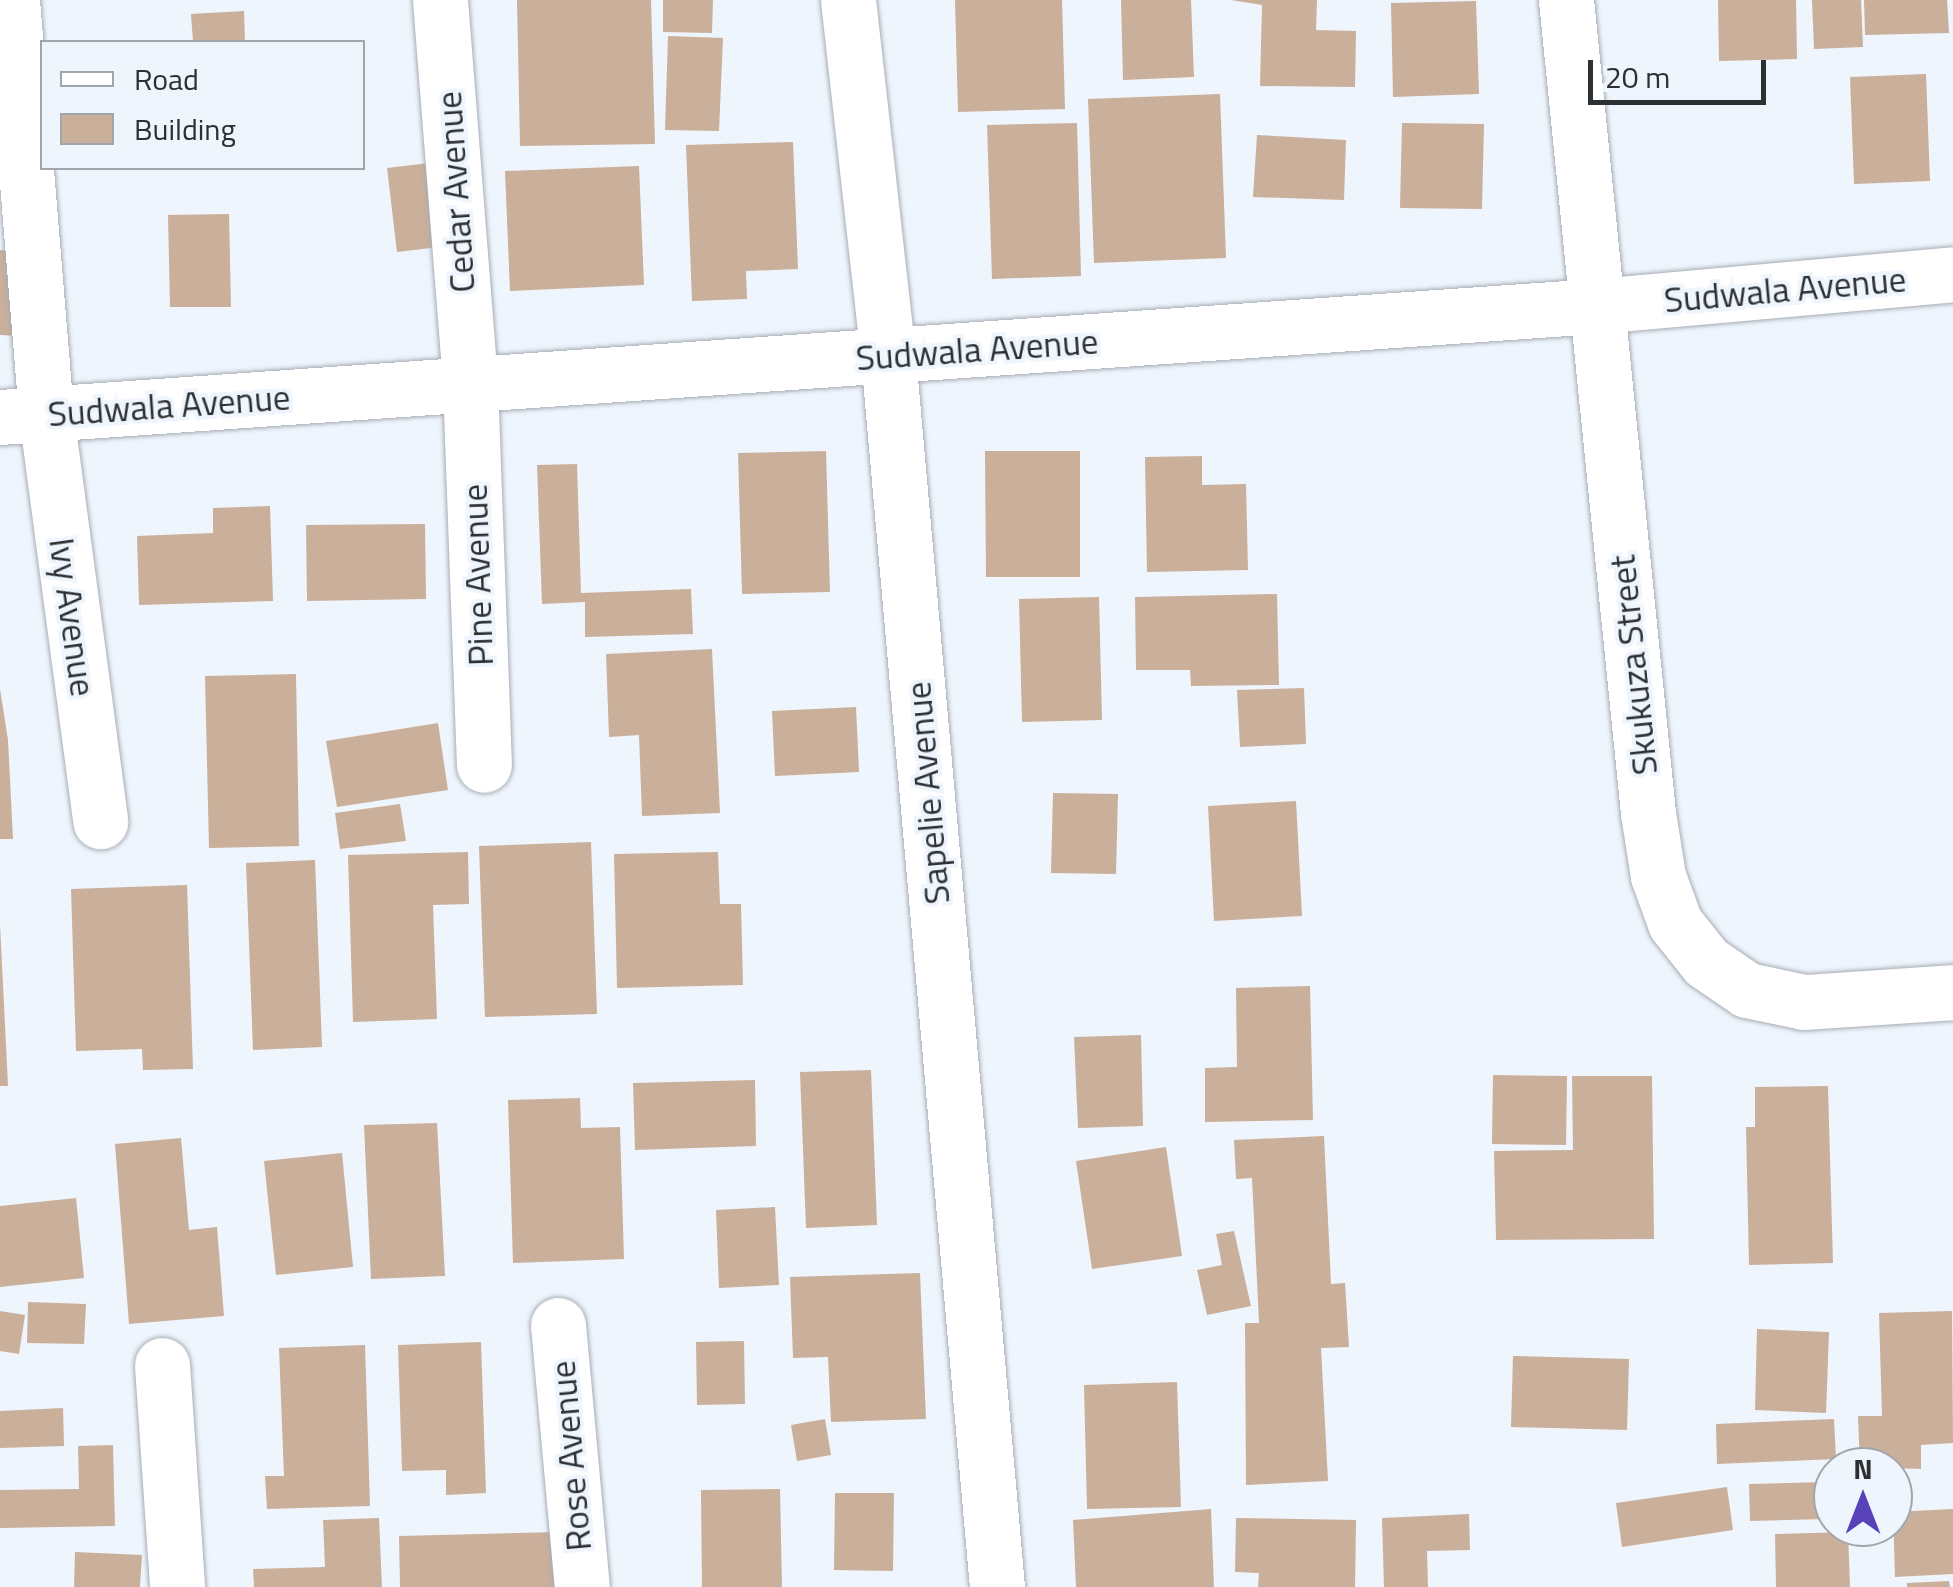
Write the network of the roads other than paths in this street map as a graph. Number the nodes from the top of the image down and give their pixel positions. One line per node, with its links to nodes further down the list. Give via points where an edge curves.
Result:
1 (12, 0): 9 (street, Ivy Avenue)
2 (440, 0): 8 (street, Cedar Avenue)
3 (848, 0): 7 (street, Sapelie Avenue)
4 (1566, 0): 6 (street, Skukuza Street)
5 (1953, 274): 6 (street, Sudwala Avenue)
6 (1597, 306): 7 (street, Sudwala Avenue); 12 (street, Skukuza Street, via 1658,876 1675,923 1706,962 1746,990 1804,1002)
7 (888, 356): 8 (street, Sudwala Avenue); 17 (street, Sapelie Avenue)
8 (470, 384): 9 (street, Sudwala Avenue); 10 (street, Pine Avenue)
9 (23, 415): 11 (street, Ivy Avenue)
10 (484, 765)
11 (100, 821)
12 (1953, 992)
13 (558, 1325): 16 (street, Rose Avenue)
14 (162, 1365): 15 (street)
15 (177, 1587)
16 (582, 1587)
17 (997, 1587)

